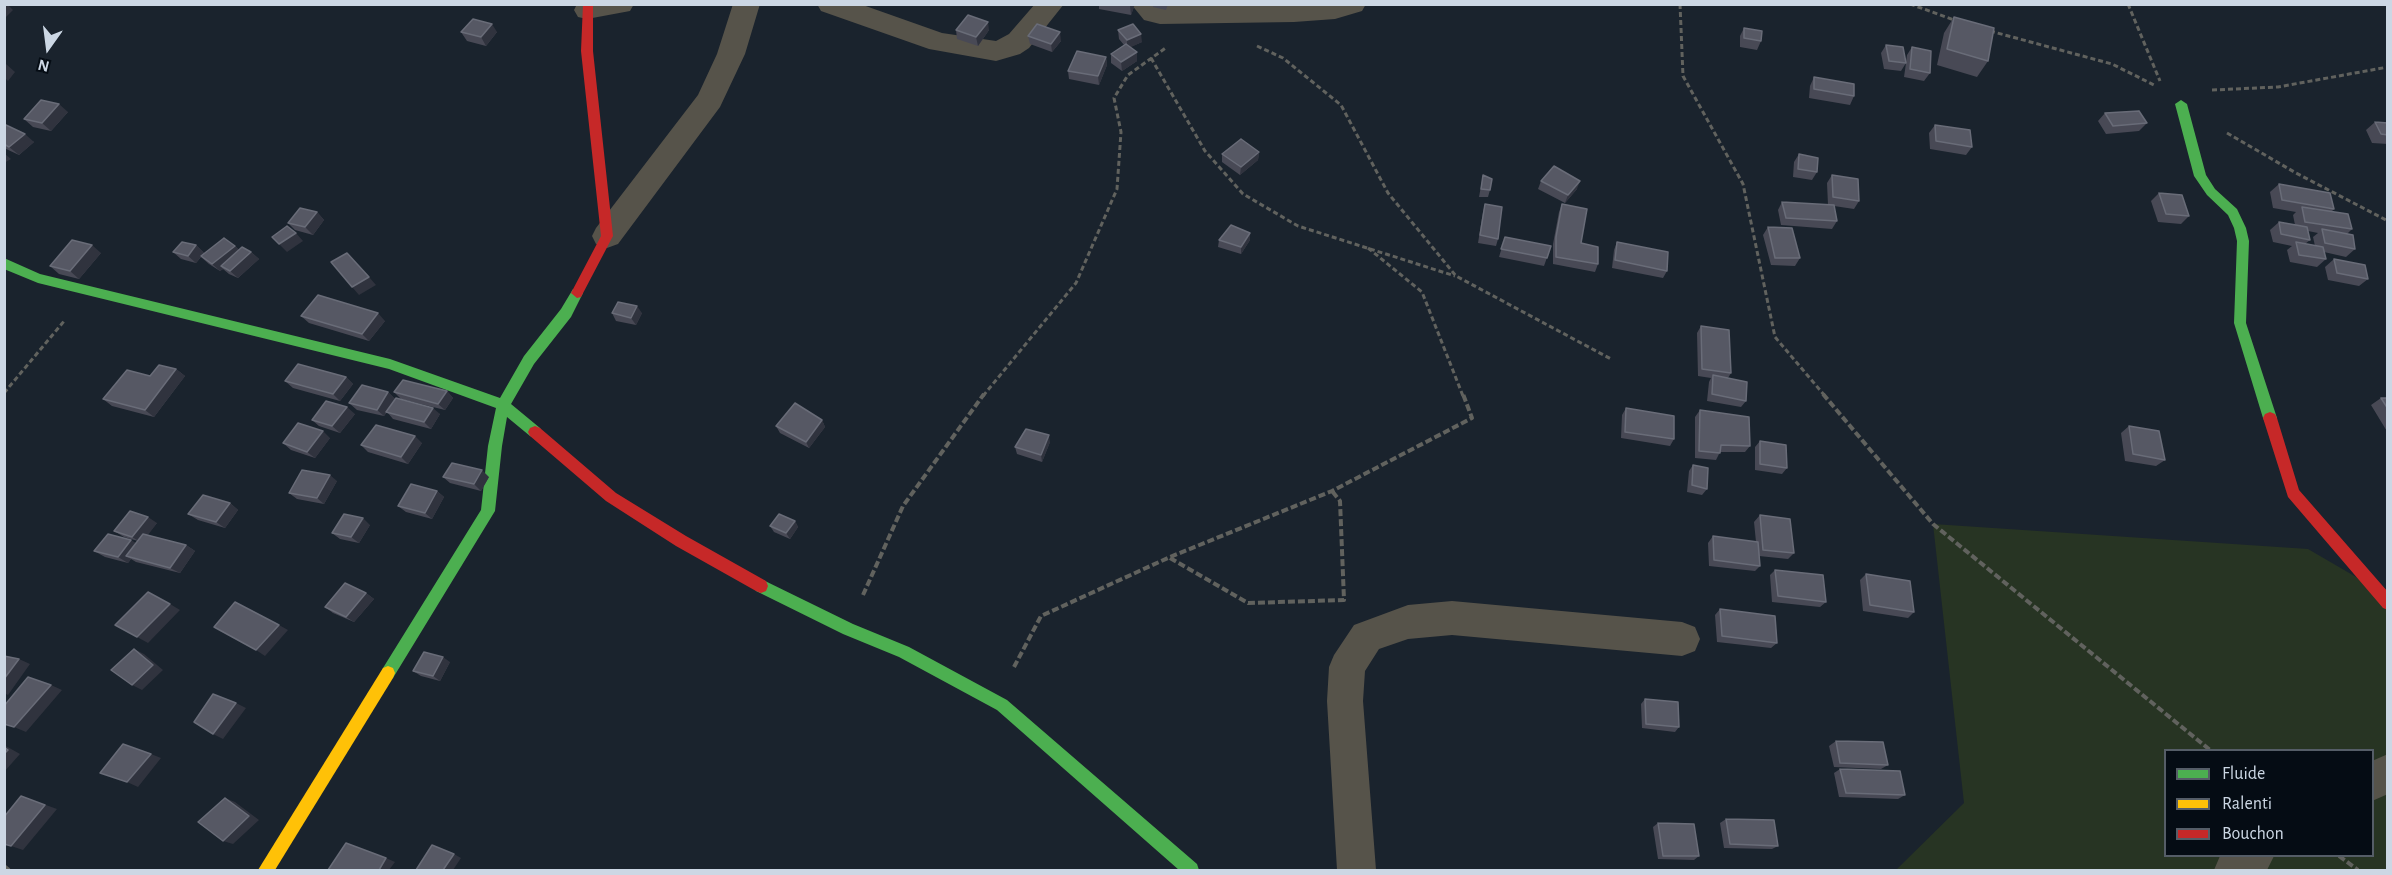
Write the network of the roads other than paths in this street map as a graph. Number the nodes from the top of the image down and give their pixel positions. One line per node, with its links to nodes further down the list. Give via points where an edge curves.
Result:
1 (621, 4): 7 (street)
2 (747, 4): 9 (street, via 731,54 710,100)
3 (830, 4): 4 (street, via 939,42 996,51 1019,41)
4 (1051, 4)
5 (1144, 4): 6 (street, via 1160,15 1294,13 1335,10)
6 (1353, 4)
7 (587, 7): 9 (street, via 587,51)
8 (2181, 104): 12 (street, via 2199,176 2233,212 2240,228 2240,323 2294,494)
9 (607, 236): 11 (street, via 566,313 529,360)
10 (4, 263): 11 (street, via 38,278 390,364)
11 (503, 405): 17 (street, via 488,511); 18 (street, via 611,497 742,577 904,652 1002,705)
12 (2388, 603)
13 (1682, 639): 19 (street, via 1452,618 1408,622 1367,637 1347,667 1346,678)
14 (2388, 773): 15 (street)
15 (2374, 781)
16 (2251, 857): 20 (street)
17 (266, 870)
18 (1191, 870)
19 (1356, 870)
20 (2233, 870)

